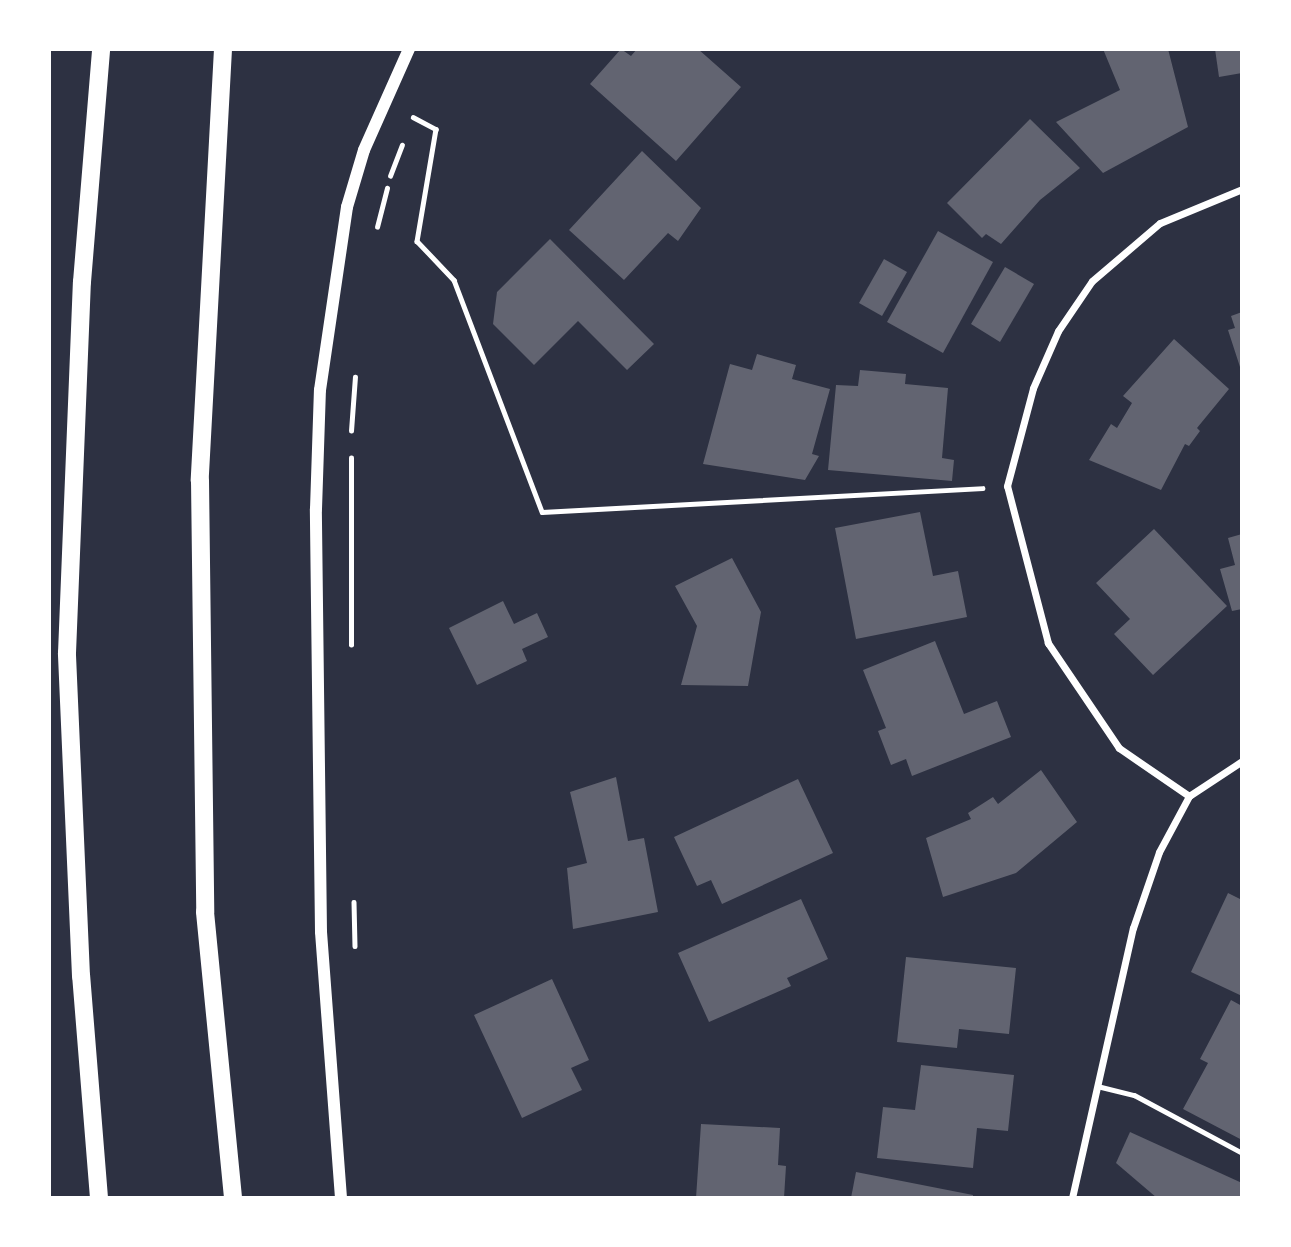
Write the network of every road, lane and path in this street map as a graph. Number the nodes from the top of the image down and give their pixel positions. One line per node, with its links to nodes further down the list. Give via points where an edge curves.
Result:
1 (101, 49): 19 (main road, via 82,282 67,653 81,976)
2 (223, 49): 20 (main road, via 200,480 204,870)
3 (409, 49): 21 (street, via 364,150 347,207 320,390 316,523 321,932)
4 (418, 106): 5 (path)
5 (413, 117): 6 (path); 11 (path, via 436,129 417,241 454,280 542,512 895,496)
6 (408, 130)
7 (403, 142): 9 (path)
8 (1242, 189): 11 (street, via 1160,223 1091,281 1058,331 1033,388)
9 (376, 232)
10 (355, 367): 12 (path)
11 (1007, 485): 14 (street, via 1048,643 1119,748)
12 (351, 656)
13 (1242, 761): 14 (street)
14 (1189, 796): 17 (street, via 1158,852 1133,928)
15 (353, 891): 16 (path)
16 (355, 956)
17 (1097, 1086): 18 (lane, via 1134,1095); 22 (street)
18 (1242, 1153)
19 (99, 1198)
20 (233, 1198)
21 (341, 1198)
22 (1072, 1198)

